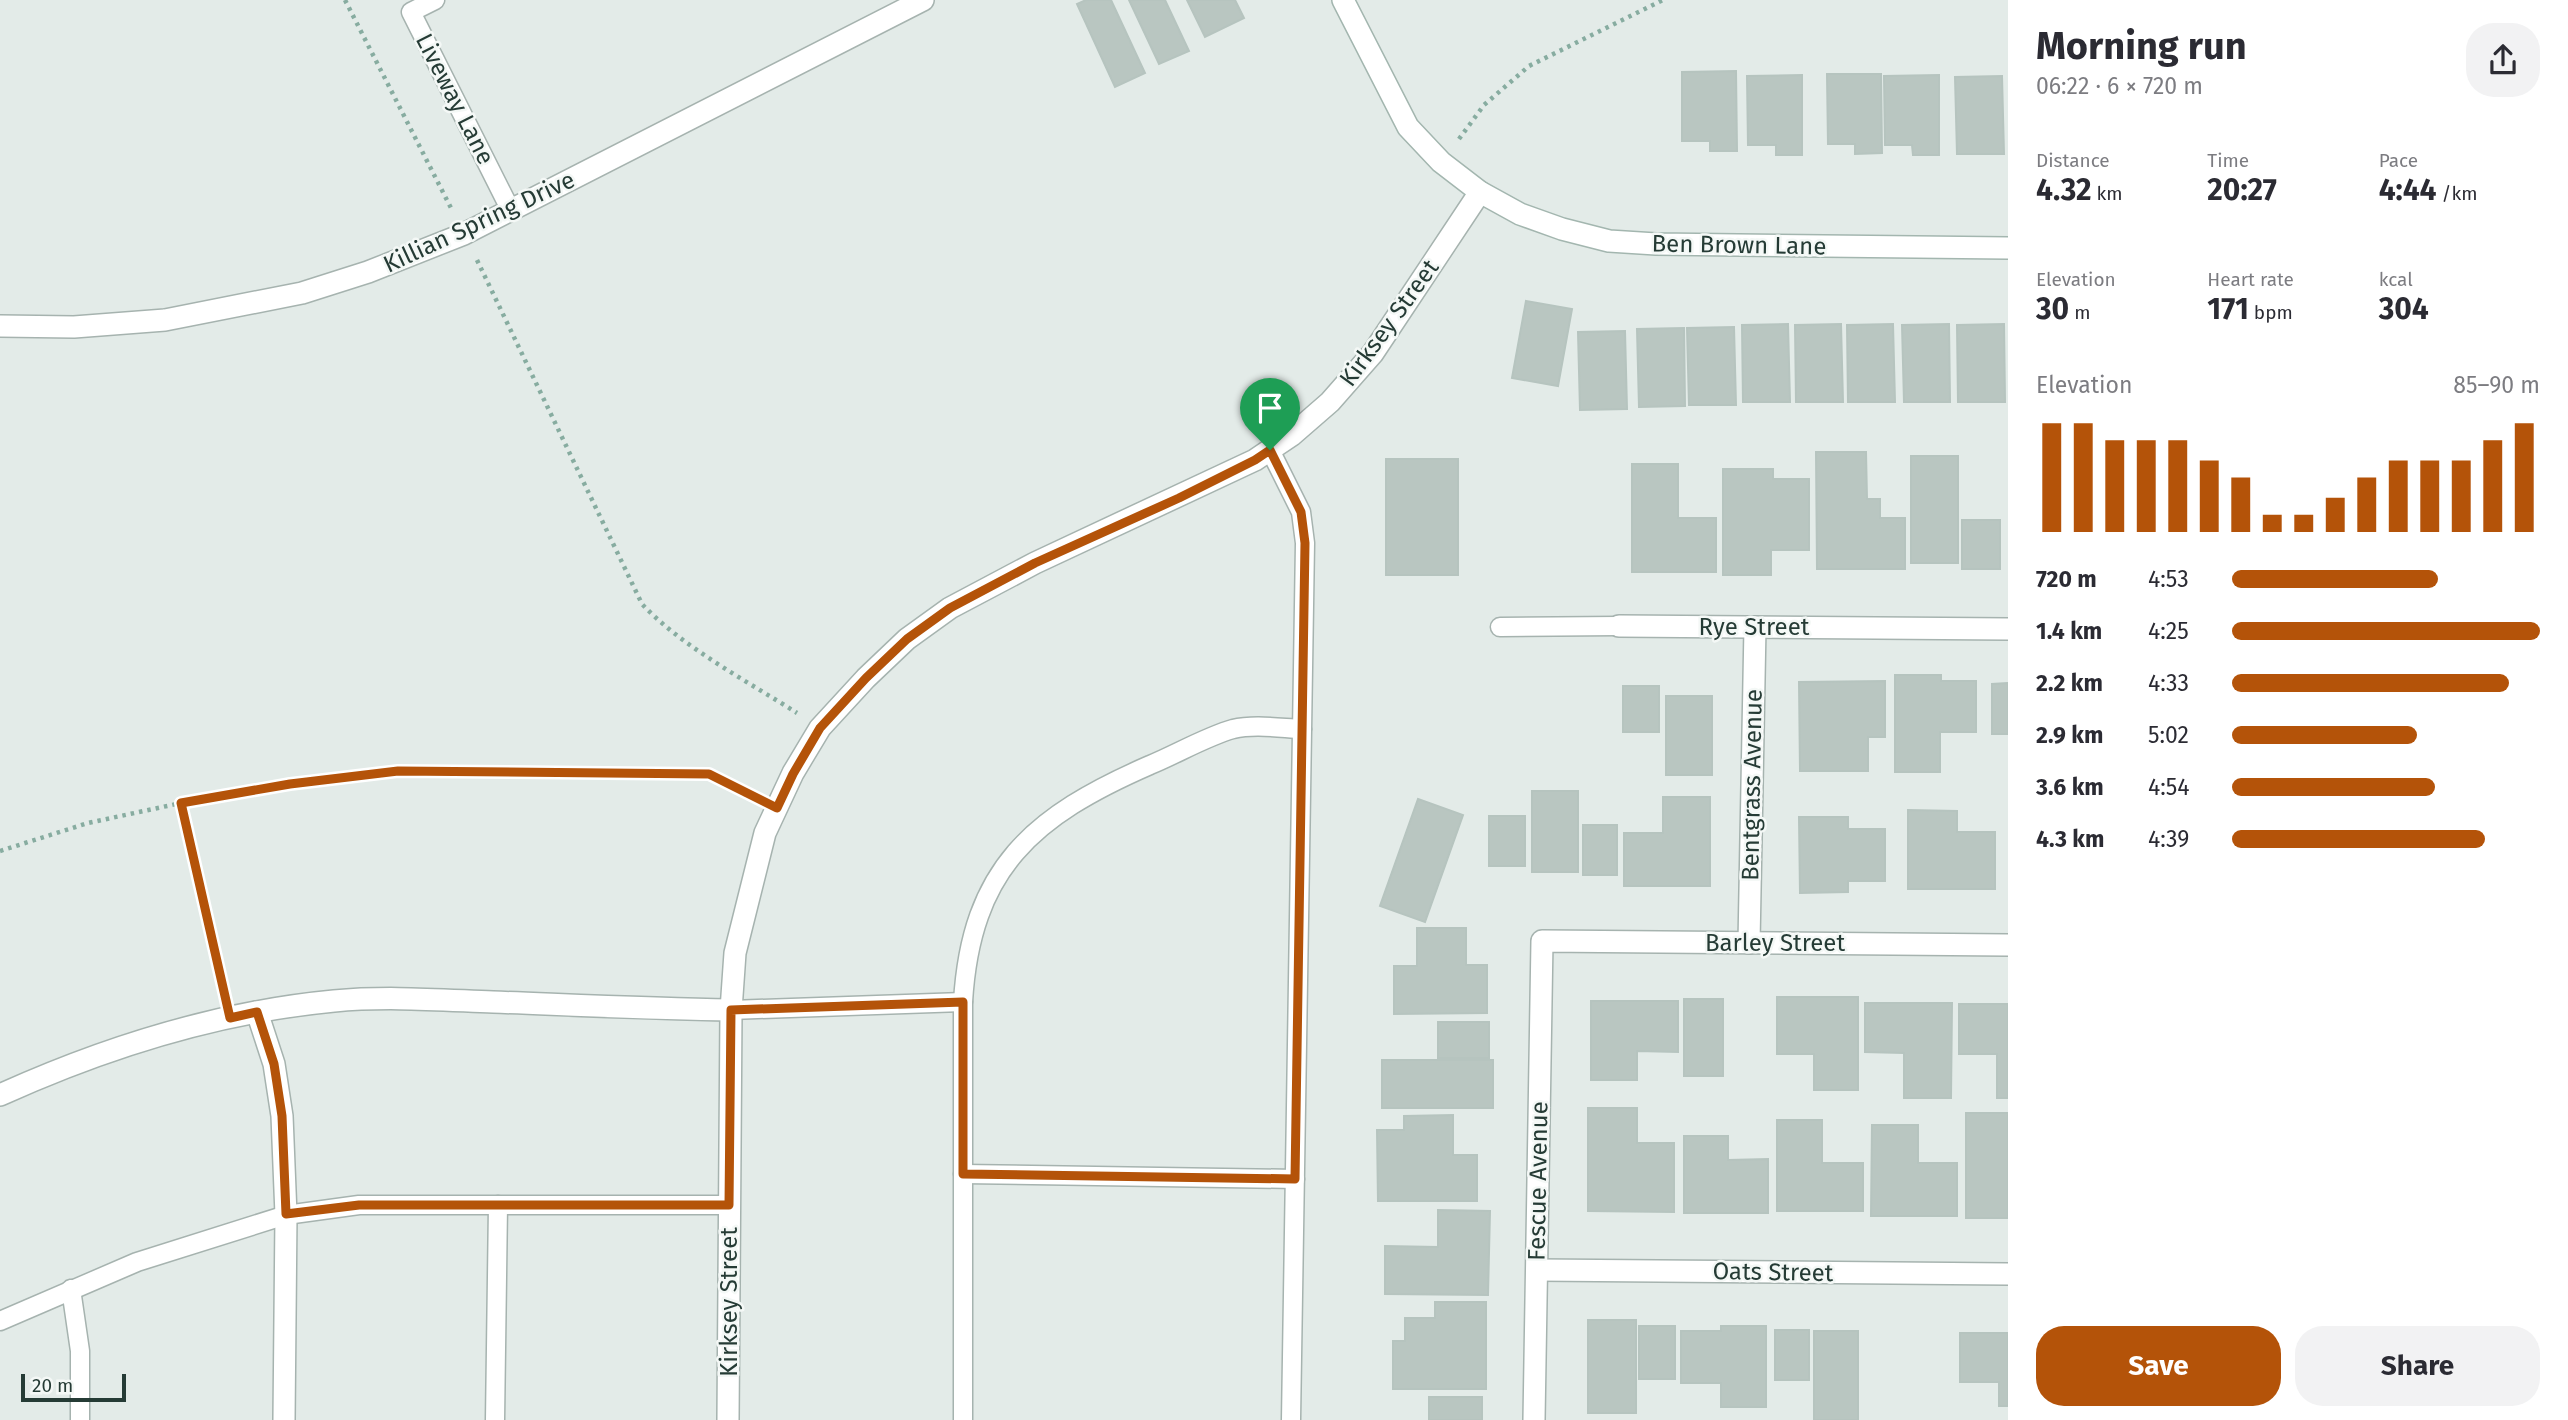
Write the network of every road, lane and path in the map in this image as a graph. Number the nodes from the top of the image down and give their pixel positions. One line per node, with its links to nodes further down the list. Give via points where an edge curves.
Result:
1 (345, 0): 10 (path)
2 (435, 0): 9 (lane, Liveway Lane, via 411,12)
3 (923, 0): 6 (street, Killian Spring Drive)
4 (1343, 0): 7 (street, Ben Brown Lane, via 1408,127)
5 (1663, 0): 7 (path, via 1529,66 1484,105)
6 (886, 8): 9 (street, Killian Spring Drive)
7 (1441, 162): 8 (street, Ben Brown Lane)
8 (1480, 192): 11 (street, Ben Brown Lane, via 1520,214 1609,241); 13 (street, Kirksey Street, via 1373,353 1330,402)
9 (511, 211): 10 (street, Killian Spring Drive)
10 (464, 234): 12 (street, Killian Spring Drive, via 302,293 165,320 74,327); 18 (path, via 642,604 658,622)
11 (2008, 247)
12 (0, 326)
13 (1270, 450): 18 (street, Kirksey Street, via 950,608 907,639); 19 (lane, via 1301,512 1305,543)
14 (1619, 626): 15 (lane, Rye Street); 16 (street, Rye Street)
15 (1500, 627)
16 (1755, 627): 17 (street, Rye Street); 24 (street, Bentgrass Avenue)
17 (2008, 629)
18 (820, 728): 21 (street, Kirksey Street)
19 (1302, 729): 26 (lane, via 1233,729 1099,788 1043,825 1001,869 984,902 965,965); 32 (lane)
20 (181, 803): 21 (path, via 398,771 696,773 709,774); 22 (path, via 88,824); 29 (path)
21 (777, 808): 27 (street, Kirksey Street, via 765,834 737,941)
22 (0, 851)
23 (1542, 941): 24 (street, Barley Street); 36 (street, Fescue Avenue)
24 (1749, 943): 25 (street, Barley Street)
25 (2008, 945)
26 (963, 1002): 27 (lane); 31 (lane)
27 (731, 1010): 28 (street, via 408,999 335,1001); 34 (street, Kirksey Street)
28 (257, 1012): 29 (street); 35 (street, via 274,1064 282,1116)
29 (230, 1018): 30 (street, via 157,1035)
30 (0, 1095)
31 (963, 1174): 32 (lane); 44 (lane)
32 (1295, 1179): 45 (lane)
33 (498, 1205): 34 (lane); 35 (lane, via 359,1205); 42 (lane)
34 (729, 1205): 43 (street, Kirksey Street)
35 (286, 1214): 38 (lane, via 137,1262); 41 (street)
36 (1537, 1270): 37 (street, Oats Street); 46 (street, Fescue Avenue)
37 (2008, 1274)
38 (71, 1289): 39 (lane); 40 (lane, via 80,1351)
39 (0, 1321)
40 (80, 1420)
41 (284, 1420)
42 (495, 1420)
43 (728, 1420)
44 (963, 1420)
45 (1291, 1420)
46 (1534, 1420)

